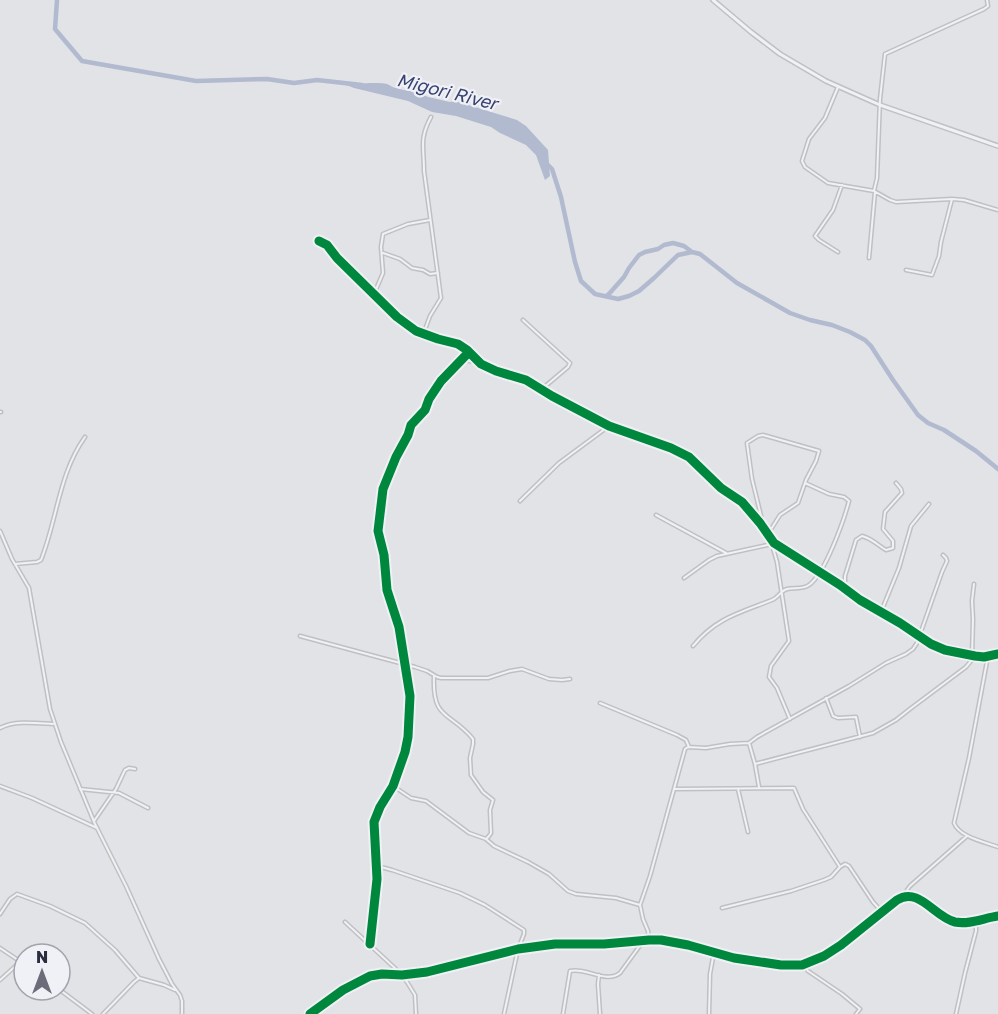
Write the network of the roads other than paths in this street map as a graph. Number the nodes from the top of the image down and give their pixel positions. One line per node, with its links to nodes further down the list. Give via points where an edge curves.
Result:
1 (713, 0): 3 (street, via 780,54)
2 (987, 0): 4 (street, via 984,9 886,53)
3 (838, 87): 4 (street); 7 (street, via 825,118 809,139 802,162 828,183)
4 (880, 105): 6 (street); 8 (street)
5 (431, 117): 11 (street, via 423,138)
6 (998, 146)
7 (843, 185): 8 (street); 14 (street, via 833,210 815,236)
8 (874, 192): 9 (street, via 896,202); 15 (street)
9 (952, 199): 10 (street); 16 (street, via 932,275)
10 (998, 210)
11 (431, 219): 13 (street, via 383,234); 17 (street)
12 (319, 241): 18 (street)
13 (382, 252): 17 (street, via 412,268); 18 (street, via 383,273)
14 (838, 252)
15 (869, 258)
16 (906, 270)
17 (438, 273): 20 (street, via 441,298)
18 (374, 294): 20 (street, via 397,317)
19 (522, 320): 24 (street, via 570,363)
20 (423, 334): 21 (street, via 458,344)
21 (469, 352): 22 (street); 23 (street)
22 (462, 360): 23 (street); 52 (street, via 440,382 425,410 411,425 383,489 378,531)
23 (477, 362): 24 (street)
24 (542, 389): 25 (street)
25 (609, 426): 29 (street, via 559,463); 32 (street, via 689,457 742,502)
26 (85, 437): 39 (street, via 65,479 41,560)
27 (805, 483): 32 (street, via 819,451 763,435 749,441 751,474); 34 (street, via 797,504 780,515); 40 (street, via 849,501)
28 (896, 483): 43 (street, via 902,493 885,511 883,525 893,547 886,550 866,537 858,537 845,576)
29 (520, 501)
30 (929, 504): 45 (street, via 911,526)
31 (656, 515): 37 (street)
32 (764, 527): 34 (street)
33 (0, 531): 39 (street)
34 (768, 534): 35 (street)
35 (771, 538): 36 (street); 40 (street)
36 (772, 544): 37 (street); 44 (street)
37 (726, 553): 41 (street)
38 (943, 555): 47 (street, via 947,561)
39 (15, 564): 58 (street, via 30,591)
40 (820, 573): 43 (street); 44 (street, via 808,586)
41 (684, 578)
42 (974, 584): 50 (street)
43 (845, 589): 45 (street)
44 (781, 592): 48 (street, via 776,598 715,625); 57 (street, via 789,641 771,666 769,676)
45 (881, 612): 47 (street)
46 (300, 636): 52 (street)
47 (919, 637): 50 (street, via 941,649); 55 (street, via 911,651)
48 (693, 646)
49 (998, 654): 51 (street)
50 (974, 656): 51 (street); 60 (street, via 966,667 896,720)
51 (988, 656): 76 (street, via 954,820 957,829)
52 (405, 665): 53 (street); 66 (street, via 411,696 408,737)
53 (434, 675): 54 (street, via 488,678 522,669 549,679); 77 (street, via 436,704 473,739 471,775 494,800 490,810 491,832)
54 (570, 679)
55 (826, 698): 57 (street); 60 (street, via 833,716 856,717)
56 (600, 703): 62 (street, via 678,735)
57 (790, 719): 61 (street)
58 (54, 724): 59 (street, via 9,724); 68 (street)
59 (0, 728)
60 (860, 737): 63 (street)
61 (749, 743): 62 (street); 63 (street)
62 (689, 747): 69 (street, via 685,749)
63 (755, 764): 67 (street)
64 (135, 769): 71 (street, via 125,770)
65 (0, 786): 74 (street)
66 (393, 786): 77 (street, via 411,798 431,804 469,833); 79 (street, via 374,822)
67 (759, 788): 70 (street); 80 (street, via 794,788)
68 (80, 789): 71 (street); 73 (street)
69 (674, 789): 70 (street); 82 (street)
70 (738, 789): 75 (street)
71 (114, 793): 72 (street); 73 (street)
72 (148, 808)
73 (94, 821): 74 (street)
74 (97, 828): 100 (street, via 162,966)
75 (748, 832)
76 (968, 836): 78 (street); 81 (street, via 913,883)
77 (486, 839): 82 (street, via 549,874 572,893)
78 (998, 847)
79 (377, 866): 91 (street); 92 (street, via 460,893 484,905 525,930)
80 (840, 867): 83 (street, via 824,880); 84 (street, via 848,866)
81 (906, 896): 84 (street); 87 (street, via 918,898 950,920)
82 (640, 905): 90 (street)
83 (722, 908)
84 (882, 912): 94 (street, via 836,949)
85 (0, 914): 98 (street, via 17,894 73,916 100,936)
86 (998, 916): 87 (street)
87 (976, 921): 112 (street)
88 (345, 922): 91 (street)
89 (644, 940): 90 (street); 92 (street); 97 (street, via 617,976)
90 (649, 940): 93 (street)
91 (370, 944): 96 (street)
92 (518, 949): 96 (street); 107 (street)
93 (714, 952): 94 (street, via 756,962); 110 (street)
94 (802, 964): 111 (street, via 860,1009)
95 (12, 971): 99 (street)
96 (402, 975): 105 (street, via 370,976); 106 (street, via 415,995)
97 (599, 975): 108 (street, via 570,972); 109 (street)
98 (139, 978): 100 (street); 103 (street)
99 (0, 980)
100 (178, 991): 104 (street)
101 (72, 999): 102 (street)
102 (92, 1014)
103 (103, 1014)
104 (182, 1014)
105 (310, 1014)
106 (416, 1014)
107 (504, 1014)
108 (563, 1014)
109 (600, 1014)
110 (709, 1014)
111 (856, 1014)
112 (956, 1014)

